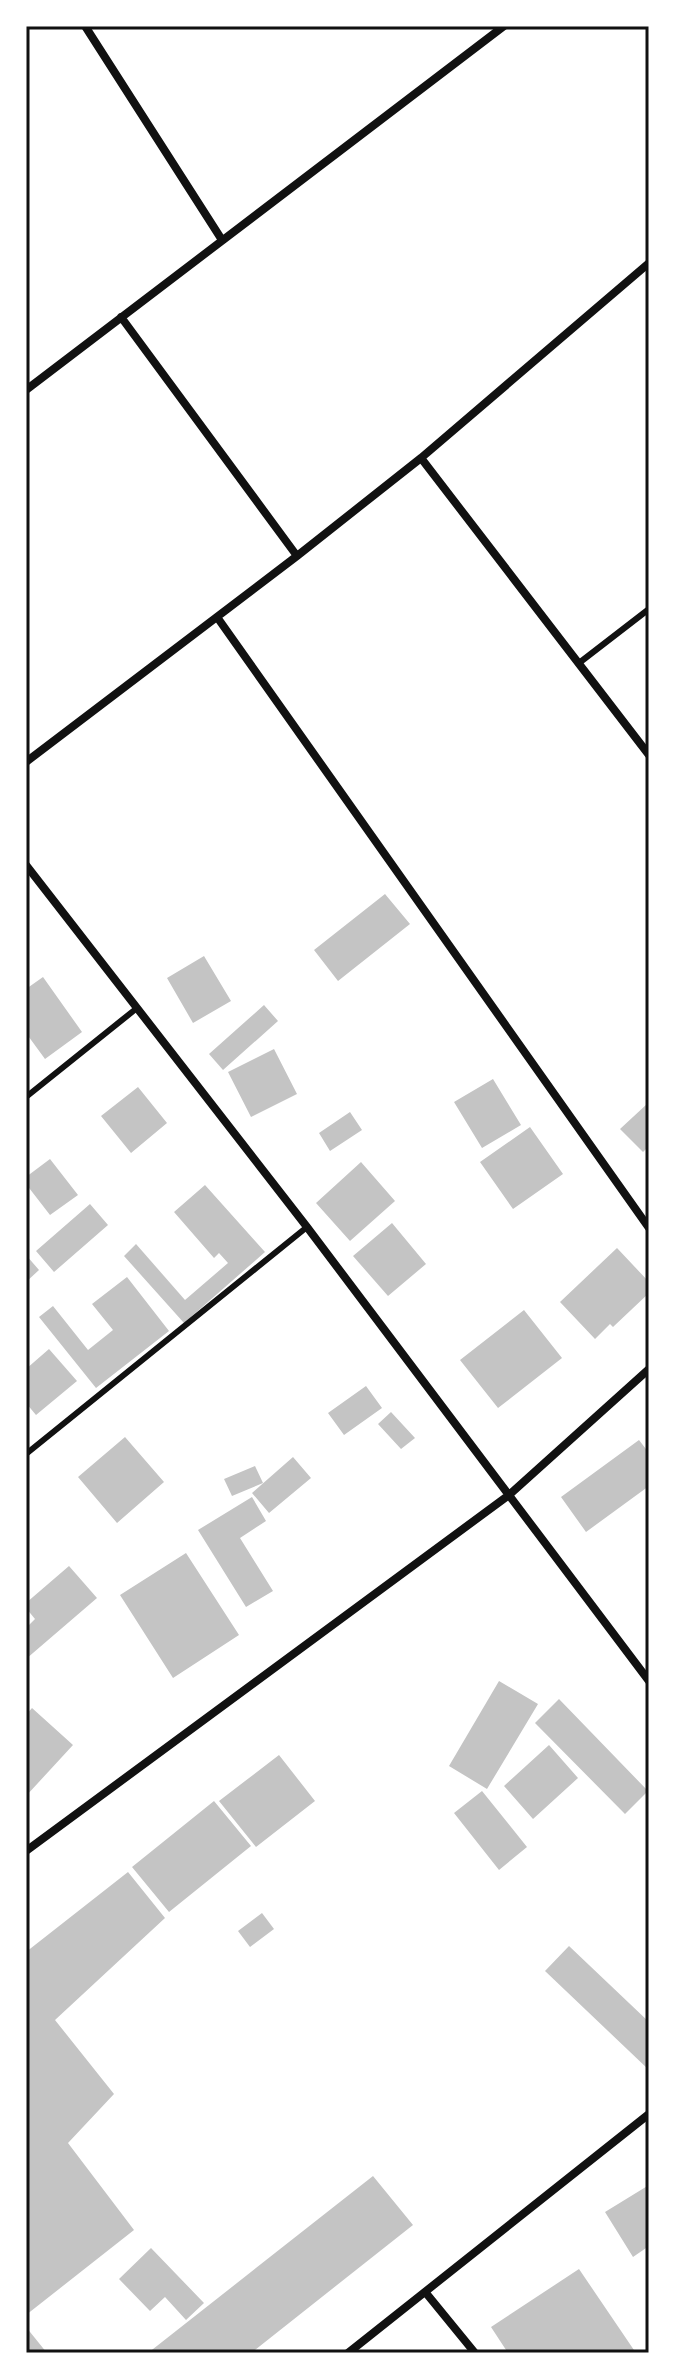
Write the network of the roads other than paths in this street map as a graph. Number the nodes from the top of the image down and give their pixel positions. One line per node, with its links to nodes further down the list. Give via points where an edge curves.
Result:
1 (85, 26): 3 (street)
2 (504, 26): 3 (street)
3 (222, 240): 5 (street)
4 (649, 263): 7 (street)
5 (121, 317): 6 (street); 8 (street)
6 (26, 390)
7 (421, 458): 8 (street); 11 (street)
8 (297, 556): 10 (street)
9 (649, 609): 11 (lane)
10 (217, 617): 13 (street); 18 (street)
11 (579, 663): 12 (street)
12 (649, 755)
13 (26, 762)
14 (26, 865): 15 (street)
15 (137, 1008): 16 (lane); 17 (street)
16 (26, 1097)
17 (307, 1227): 20 (lane); 21 (street)
18 (649, 1228)
19 (649, 1369): 21 (street)
20 (26, 1454)
21 (509, 1495): 22 (street); 23 (street)
22 (649, 1681)
23 (26, 1851)
24 (649, 2114): 25 (street)
25 (426, 2293): 26 (street); 27 (street)
26 (348, 2353)
27 (475, 2353)

